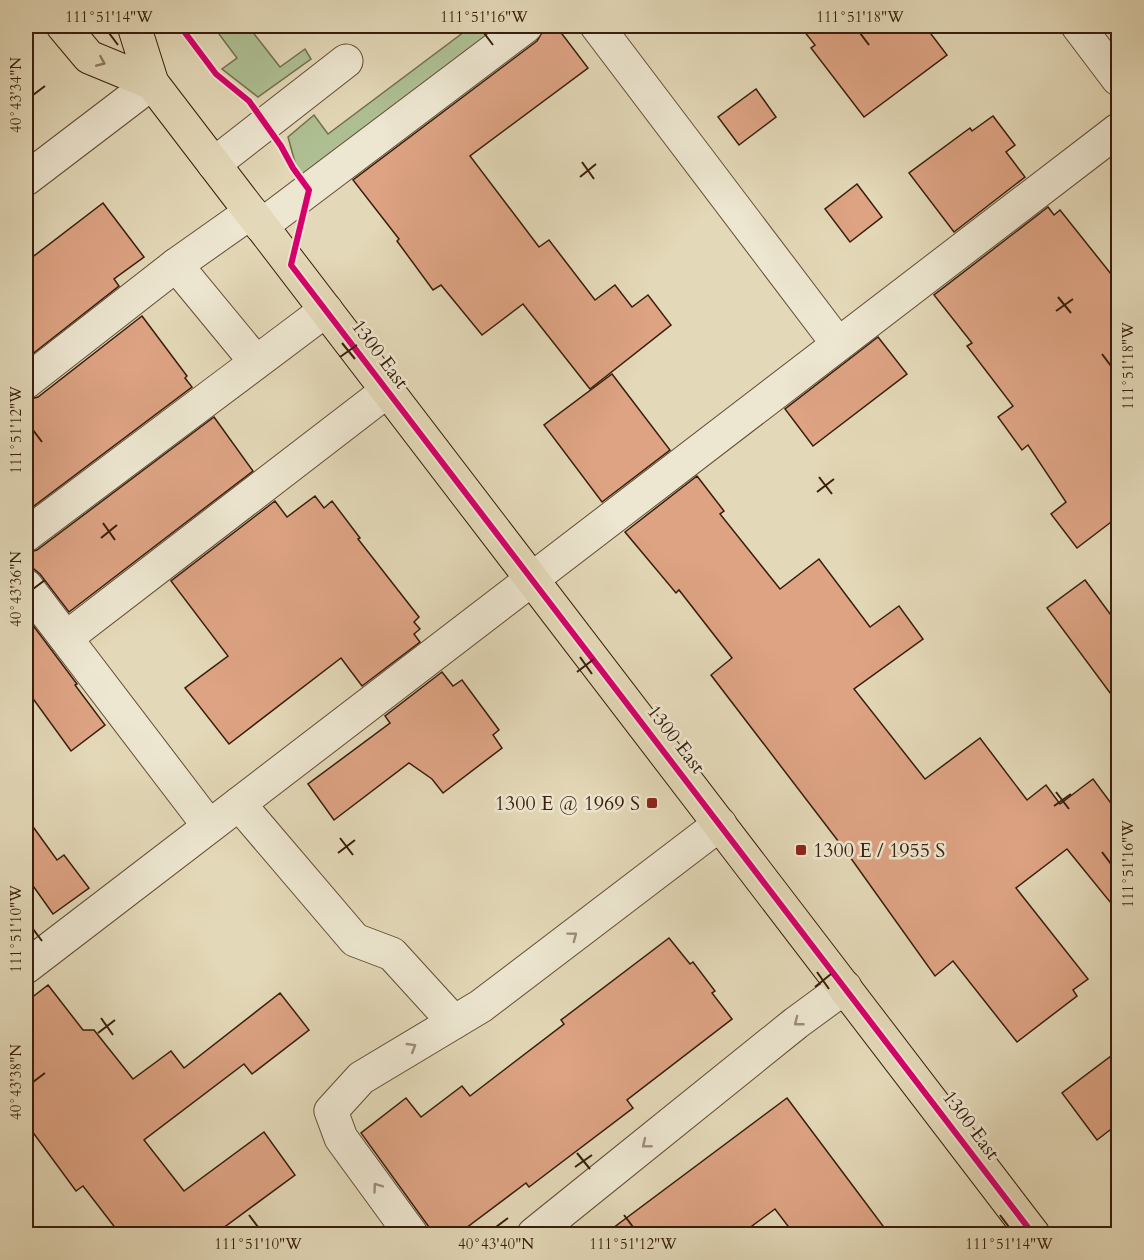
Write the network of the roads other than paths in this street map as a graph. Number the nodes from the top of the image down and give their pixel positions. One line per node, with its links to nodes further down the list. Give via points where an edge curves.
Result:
1 (63, 26): 8 (main road, one-way to 8, via 89,57)
2 (134, 26): 8 (main road, 1300 East)
3 (526, 26): 12 (street)
4 (597, 26): 15 (street)
5 (1078, 26): 7 (street)
6 (346, 61): 10 (street)
7 (1119, 79)
8 (152, 83): 10 (main road, 1300 East); 11 (street)
9 (1119, 130): 15 (street)
10 (214, 164): 12 (main road, 1300 East)
11 (26, 178)
12 (256, 219): 13 (street); 14 (main road, 1300 East)
13 (177, 265): 16 (street); 17 (street)
14 (326, 310): 16 (street); 18 (main road, 1300 East)
15 (838, 344): 20 (street)
16 (256, 363): 19 (street)
17 (26, 382)
18 (387, 391): 20 (main road, 1300 East); 22 (street)
19 (26, 535)
20 (532, 579): 23 (street); 24 (main road, 1300 East)
21 (26, 586): 22 (street)
22 (66, 638): 25 (street)
23 (239, 804): 25 (street); 28 (street, via 355,940 392,954)
24 (720, 824): 27 (main road, 1300 East); 28 (street, one-way to 24, via 481,1006)
25 (209, 826): 26 (street)
26 (26, 967)
27 (845, 987): 30 (street, one-way to 30); 31 (main road, 1300 East)
28 (454, 1022): 29 (street, one-way to 28, via 341,1138 331,1111 360,1078)
29 (411, 1234)
30 (537, 1234)
31 (1033, 1234)

